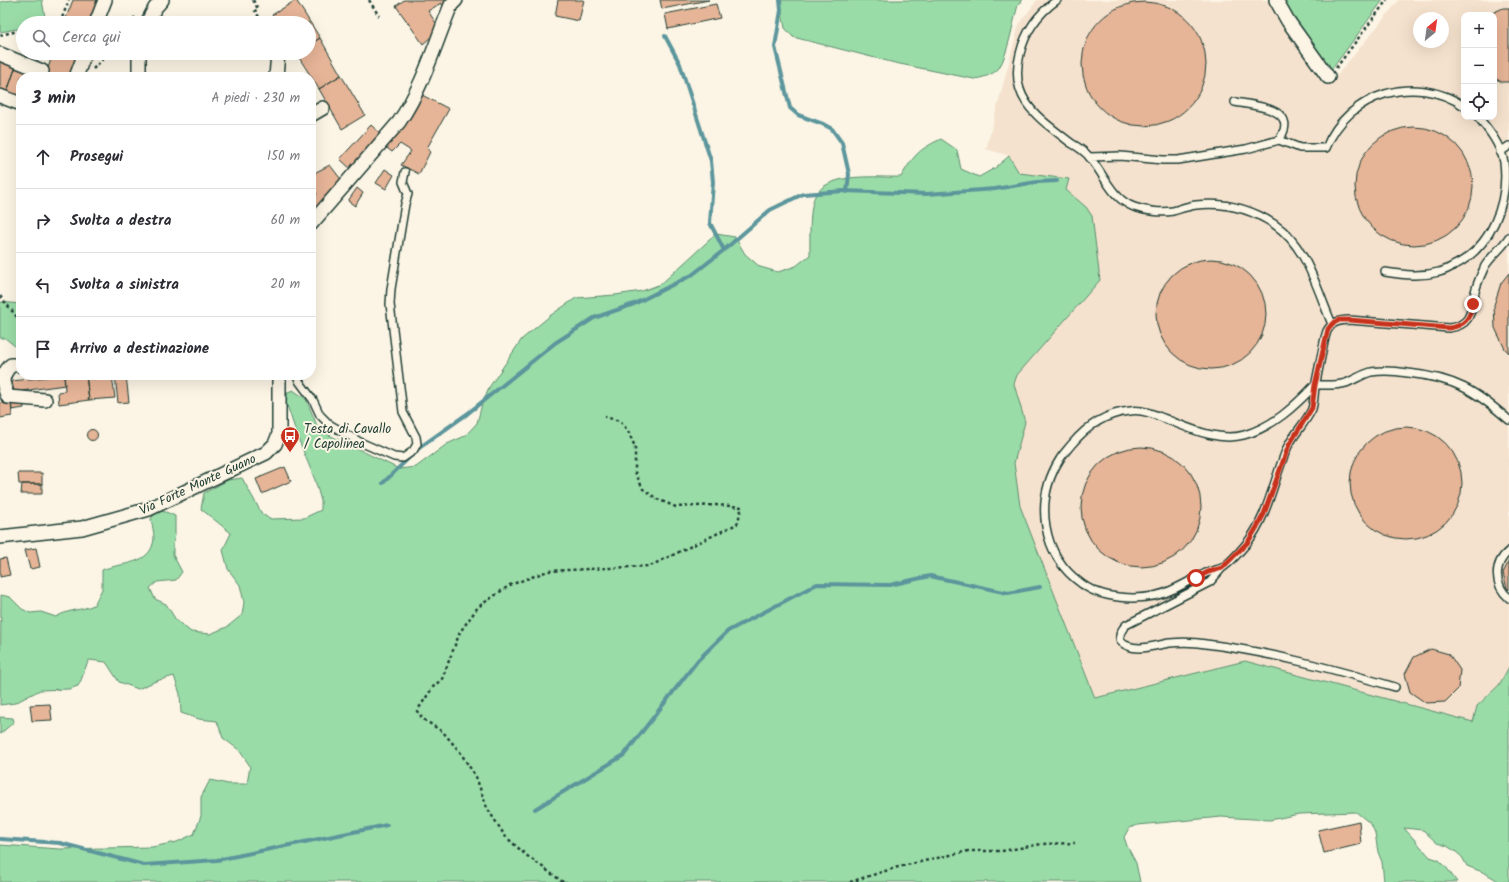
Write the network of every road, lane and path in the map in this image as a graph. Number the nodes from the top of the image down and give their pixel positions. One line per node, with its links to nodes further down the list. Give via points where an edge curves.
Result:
1 (69, 0): 10 (path)
2 (105, 0): 11 (street)
3 (162, 0): 12 (street)
4 (253, 0): 13 (path)
5 (369, 0): 14 (path)
6 (456, 0): 38 (street, via 408,109)
7 (1057, 0): 36 (lane, via 1035,22 1021,49 1017,78 1019,89 1024,100 1039,116)
8 (1276, 0): 25 (street)
9 (1387, 0): 25 (path)
10 (62, 16)
11 (99, 16)
12 (151, 16)
13 (258, 16)
14 (378, 16)
15 (16, 32): 16 (path)
16 (0, 35)
17 (0, 54): 21 (street)
18 (82, 60): 22 (street)
19 (139, 60): 23 (street)
20 (277, 60): 24 (street)
21 (42, 70)
22 (78, 72)
23 (139, 72)
24 (276, 72)
25 (1328, 77)
26 (0, 96): 27 (street)
27 (16, 102)
28 (1235, 102): 33 (lane, via 1263,106 1284,118 1286,127)
29 (1461, 104): 33 (lane, via 1452,98 1426,90 1398,90 1371,98 1348,114 1330,136 1326,148 1300,148)
30 (323, 108): 31 (street)
31 (316, 112)
32 (1480, 120): 35 (lane, via 1493,136)
33 (1279, 140): 36 (lane, via 1246,149 1178,160 1120,156)
34 (1509, 146): 35 (lane)
35 (1500, 152): 40 (lane, via 1504,162 1506,189 1500,217 1486,241 1466,260 1440,272 1413,276)
36 (1090, 157): 43 (lane, via 1122,200 1135,207 1163,212 1201,205 1238,207 1275,224 1300,251)
37 (405, 172): 46 (lane, via 403,182 408,194 390,290 390,304 403,412 416,438 413,451 403,458 394,457 360,442 329,424 320,415 314,400)
38 (316, 218)
39 (1509, 237): 43 (lane, via 1482,274 1471,314 1456,327 1349,320 1339,320)
40 (1385, 272)
41 (0, 296): 42 (path)
42 (16, 316)
43 (1332, 324): 47 (lane, via 1326,335)
44 (16, 365): 48 (street, via 11,365 4,373 3,386 8,397)
45 (279, 380): 51 (street, Via Forte Monte Guano, via 279,434 275,444 266,453 149,509 82,528)
46 (298, 380)
47 (1315, 385): 50 (lane, via 1344,383 1369,372 1422,374 1469,389); 53 (lane, via 1312,408 1289,445 1264,514 1248,542); 53 (lane, via 1291,409 1265,427 1243,436 1227,437 1204,433 1153,414 1131,410 1110,416 1094,423 1079,436 1060,458 1050,477 1044,506 1051,548 1056,559 1082,585 1117,596 1155,597)
48 (45, 400)
49 (605, 417): 57 (path, via 620,421 628,430 635,447 635,472 643,489 657,499 676,507 742,507 736,524 650,566 548,571 510,585 478,607 460,632 442,679 433,687 417,711 423,719 443,732 460,752 476,777 487,808 505,836)
50 (1509, 420)
51 (0, 537)
52 (1509, 551): 54 (lane, via 1499,563 1497,572 1501,590)
53 (1222, 568): 55 (lane, via 1210,582 1126,625 1119,637 1122,643 1141,648 1183,642 1207,644 1304,661)
54 (1509, 598)
55 (1396, 687)
56 (1075, 843): 58 (path, via 1042,844 1002,851 968,851 898,867)
57 (563, 882)
58 (850, 882)

